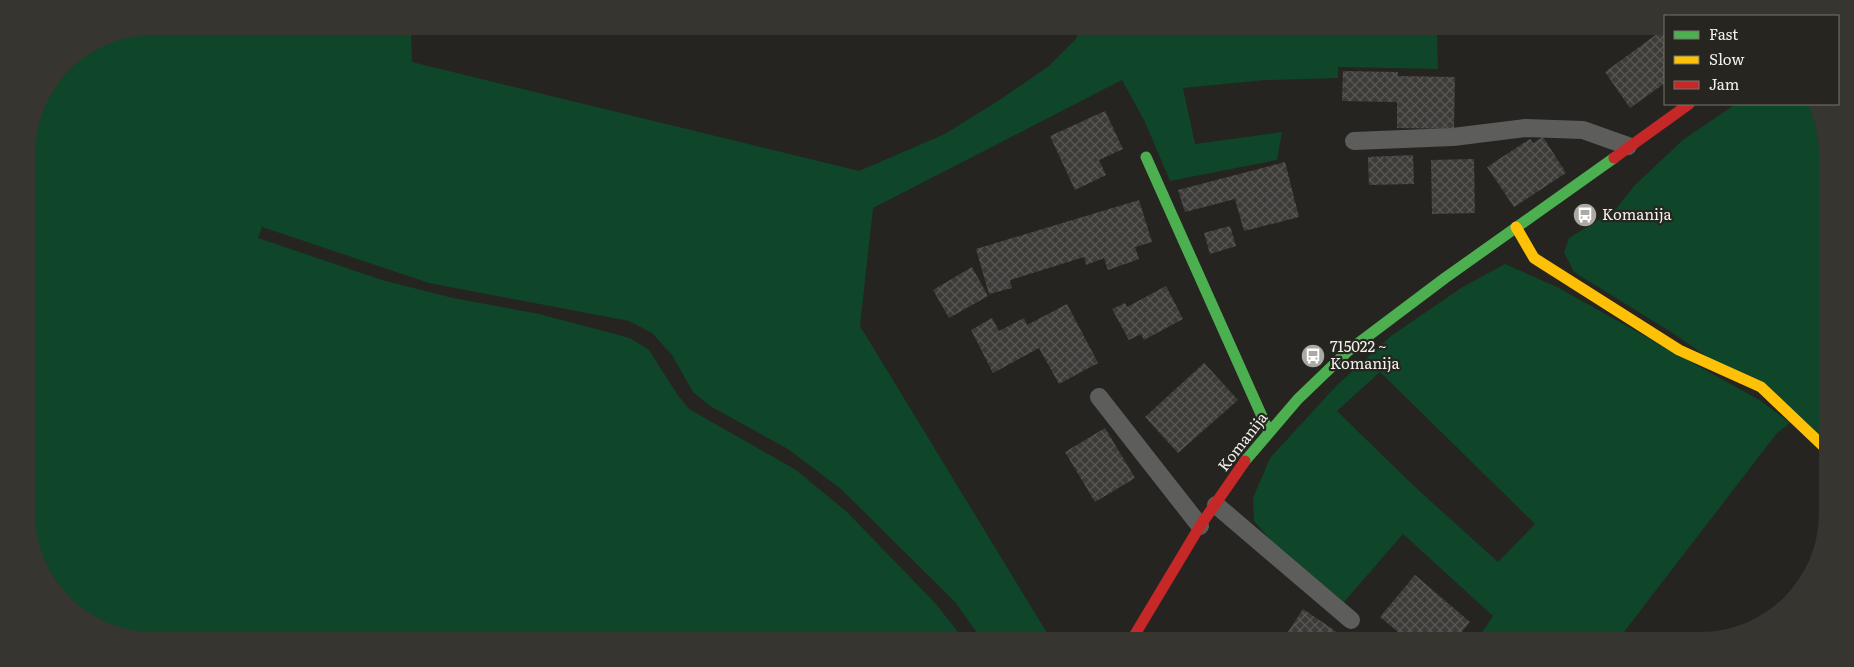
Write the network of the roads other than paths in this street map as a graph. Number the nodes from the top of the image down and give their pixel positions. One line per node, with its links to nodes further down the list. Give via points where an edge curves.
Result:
1 (1688, 105): 3 (street, Komanija)
2 (1354, 141): 3 (lane, via 1454,137 1526,128 1583,130)
3 (1628, 146): 5 (street, Komanija)
4 (1146, 157): 7 (street)
5 (1516, 227): 7 (street, Komanija, via 1348,351); 8 (street, via 1534,258 1679,350 1761,387)
6 (1099, 397): 10 (lane)
7 (1269, 432): 9 (street, Komanija, via 1238,470)
8 (1819, 442)
9 (1216, 505): 10 (street, Komanija); 11 (lane)
10 (1200, 526): 12 (street, Komanija)
11 (1351, 620)
12 (1136, 632)

